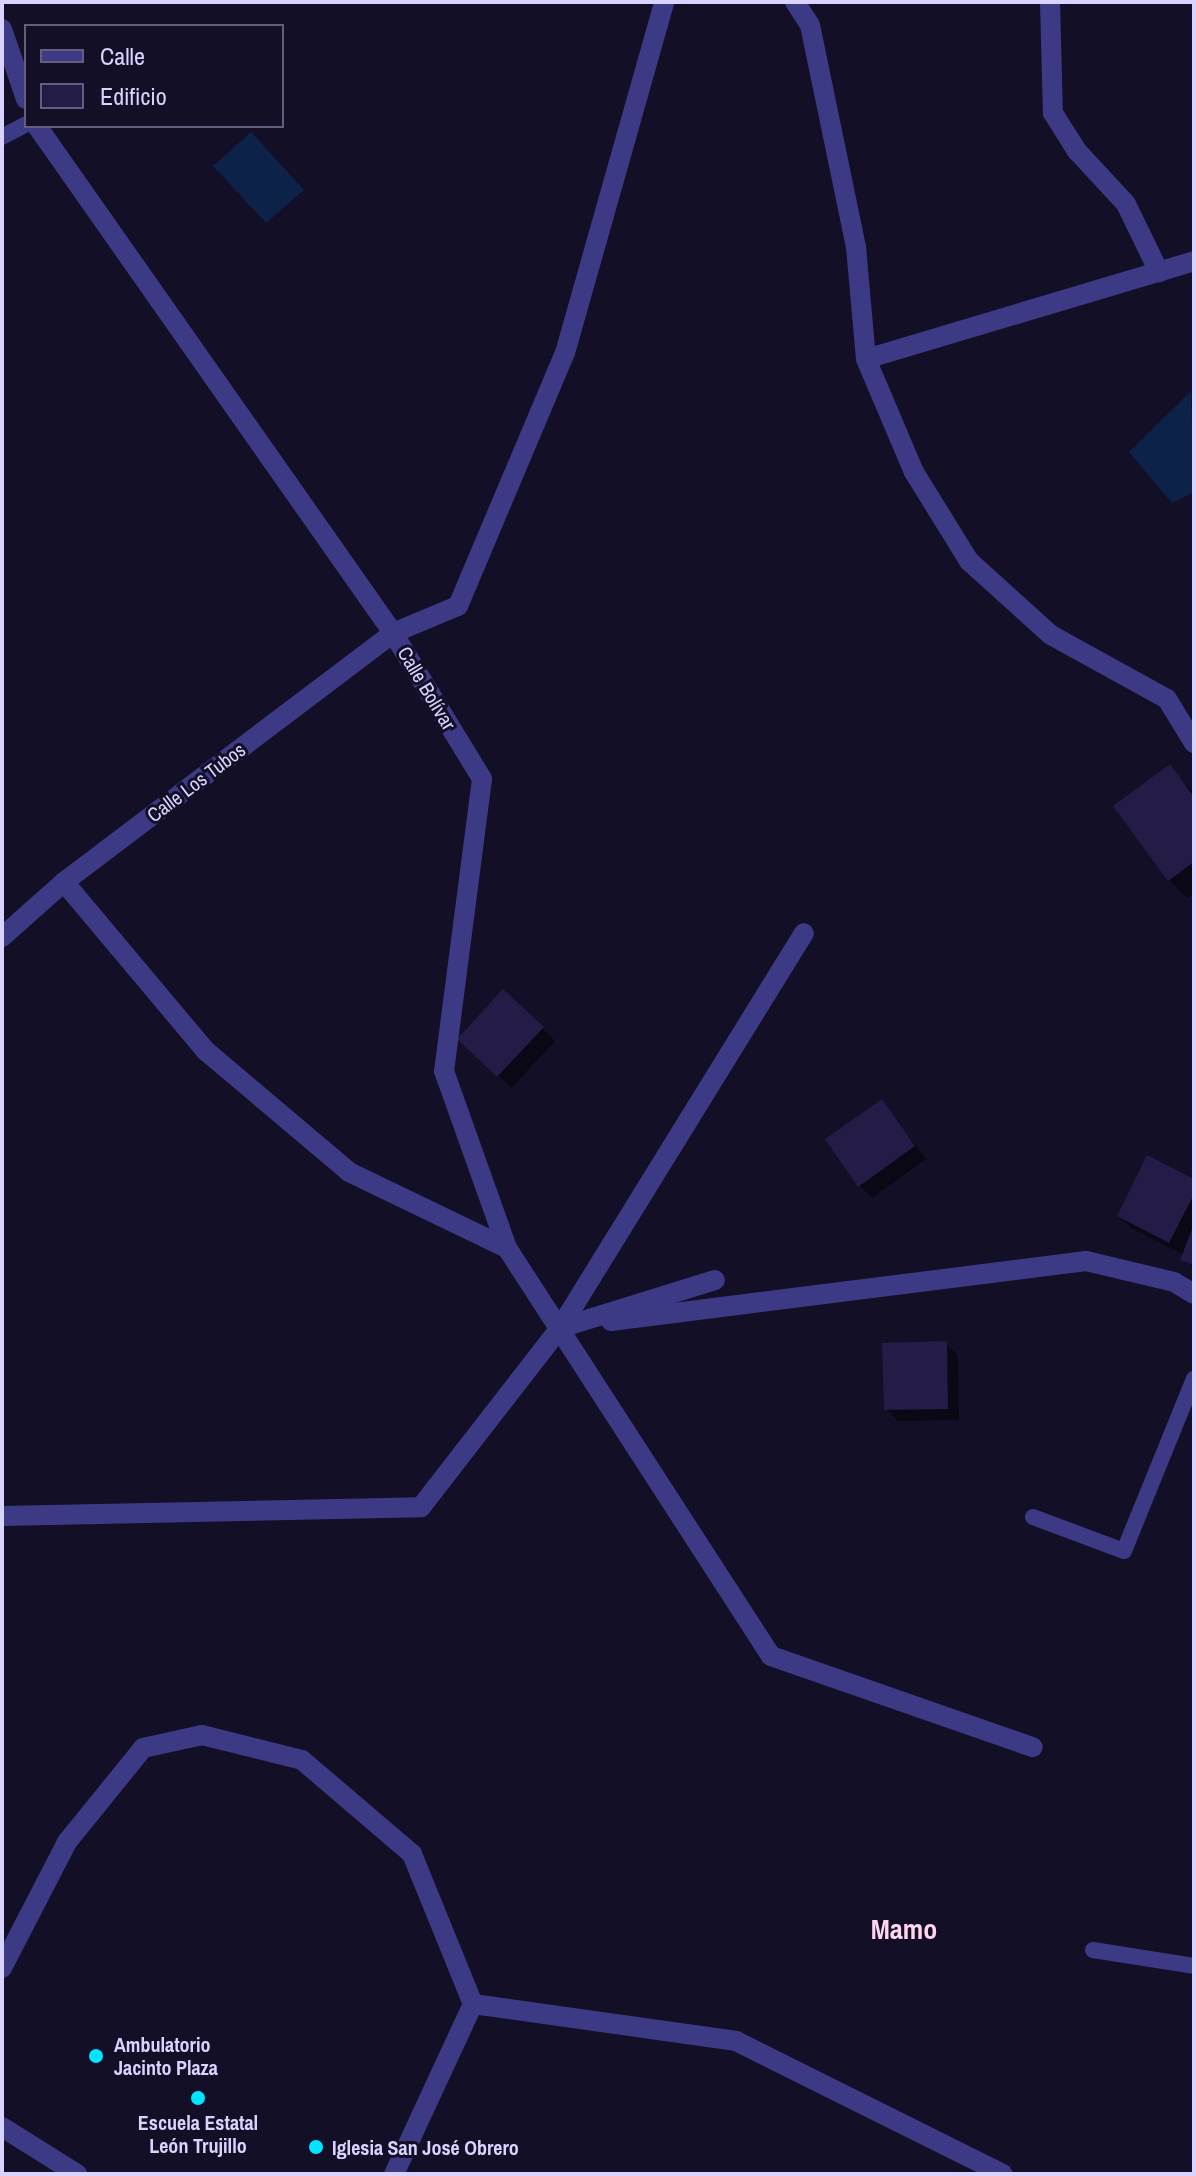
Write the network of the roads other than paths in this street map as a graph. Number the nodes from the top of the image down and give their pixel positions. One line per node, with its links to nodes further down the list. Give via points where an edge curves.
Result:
1 (664, 2): 12 (street, Calle Los Tubos, via 565,353 458,606)
2 (795, 2): 11 (street, via 810,25 856,247)
3 (1050, 2): 10 (street, via 1053,113 1077,151 1126,204)
4 (2, 29): 5 (street)
5 (24, 93)
6 (24, 125): 8 (lane)
7 (38, 128): 12 (street, Calle Bolívar)
8 (2, 137)
9 (1194, 261): 10 (street)
10 (1159, 272): 11 (street)
11 (866, 359): 13 (street, via 914,472 969,561 1051,635 1167,699)
12 (393, 633): 14 (street, Calle Los Tubos); 17 (street, Calle Bolívar, via 482,779 444,1071)
13 (1194, 743)
14 (64, 882): 16 (street, Calle Los Tubos); 17 (street, via 206,1051 349,1172)
15 (804, 933): 20 (street)
16 (2, 937)
17 (507, 1248): 20 (street, Calle Bolívar)
18 (715, 1280): 20 (street)
19 (1194, 1294): 20 (street, via 1174,1282 1086,1261)
20 (560, 1328): 22 (street, via 421,1507); 24 (street, Calle Bolívar, via 771,1656)
21 (1194, 1379): 23 (lane, via 1124,1551)
22 (2, 1516)
23 (1033, 1517)
24 (1033, 1747)
25 (1093, 1950): 26 (lane)
26 (1194, 1966)
27 (2, 1968): 28 (street, via 67,1842 143,1748 202,1735 302,1760 412,1854)
28 (473, 2004): 30 (street, via 736,2041); 32 (street)
29 (2, 2127): 31 (street)
30 (1001, 2173)
31 (77, 2174)
32 (394, 2174)

